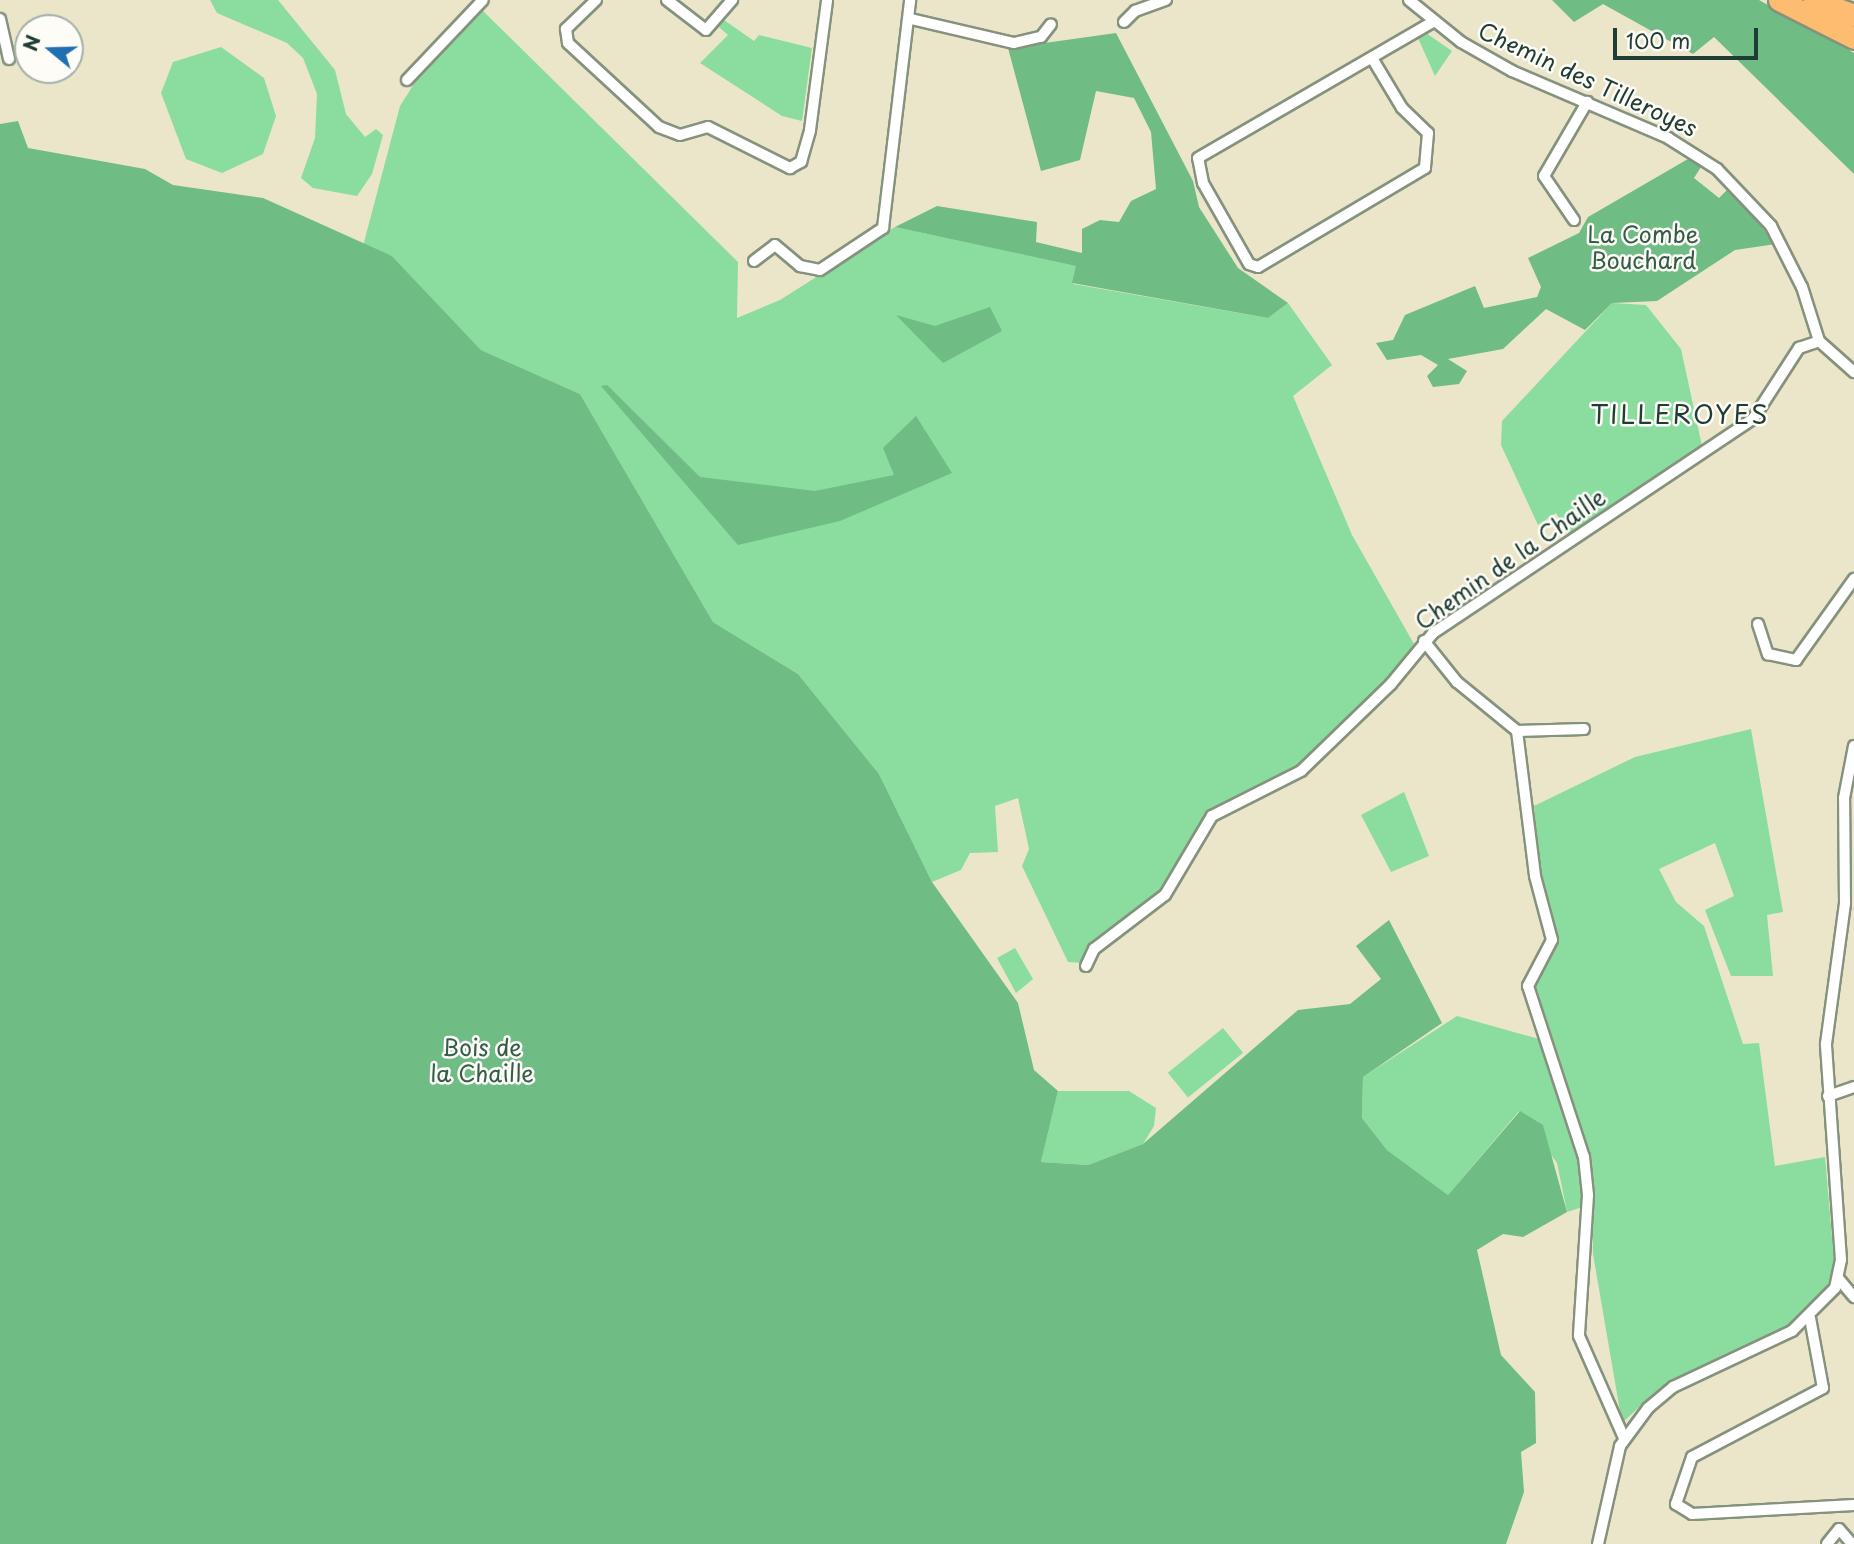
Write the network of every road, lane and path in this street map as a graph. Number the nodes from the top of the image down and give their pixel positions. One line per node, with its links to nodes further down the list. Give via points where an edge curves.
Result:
1 (483, 0): 20 (street)
2 (596, 0): 5 (street, via 566,29 568,43 659,127 680,135 708,127 796,168 817,98)
3 (667, 0): 4 (street, via 706,30)
4 (732, 0)
5 (827, 0)
6 (910, 0): 13 (street)
7 (1166, 0): 14 (street, via 1135,11)
8 (1409, 0): 15 (street, Chemin des Tilleroyes)
9 (1779, 0): 17 (highway)
10 (1814, 0): 11 (highway)
11 (1854, 15)
12 (0, 19): 19 (street)
13 (911, 19): 16 (street, via 1014,43 1041,37); 23 (street, via 883,228 820,270 800,266 775,245)
14 (1125, 22)
15 (1433, 22): 18 (street); 21 (street, Chemin des Tilleroyes, via 1513,71)
16 (1051, 24)
17 (1854, 38)
18 (1372, 58): 18 (street, via 1196,161 1249,264 1269,261 1425,168 1427,133 1402,108)
19 (9, 59)
20 (407, 80)
21 (1587, 102): 22 (street, via 1544,176); 24 (street, Chemin des Tilleroyes, via 1690,150 1750,200 1784,247)
22 (1574, 220)
23 (754, 261)
24 (1819, 341): 25 (street, Chemin des Tilleroyes); 28 (street, Chemin de la Chaille, via 1799,348 1753,419)
25 (1854, 372)
26 (1854, 579): 27 (street, via 1796,660 1768,654)
27 (1758, 624)
28 (1424, 641): 30 (street, via 1457,682); 32 (street, Chemin de la Chaille, via 1391,684 1301,771 1212,816 1165,895 1100,943)
29 (1584, 729): 30 (street)
30 (1517, 731): 38 (street, via 1535,876 1552,940 1528,986 1584,1157 1588,1195 1579,1336)
31 (1854, 746): 34 (street, via 1844,797 1844,903 1826,1044)
32 (1086, 966)
33 (1854, 1087): 34 (street)
34 (1828, 1096): 35 (street)
35 (1838, 1278): 36 (street); 37 (street)
36 (1854, 1297)
37 (1810, 1318): 38 (street, via 1673,1387); 40 (street, via 1823,1388 1692,1458 1676,1504 1692,1514 1757,1506)
38 (1624, 1438): 42 (street)
39 (1854, 1505): 40 (street)
40 (1829, 1509): 41 (street)
41 (1835, 1530): 43 (street); 44 (street, via 1847,1532)
42 (1598, 1544)
43 (1827, 1544)
44 (1852, 1544)

